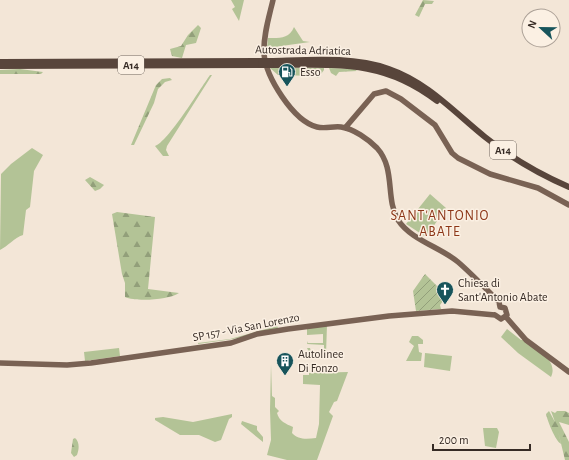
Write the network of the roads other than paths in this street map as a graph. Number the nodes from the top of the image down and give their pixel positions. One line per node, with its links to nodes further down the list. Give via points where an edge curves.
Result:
1 (273, 0): 6 (main road, via 264,52 269,73 292,110 303,121 316,127)
2 (0, 62): 3 (highway, Autostrada Adriatica / A14)
3 (261, 63): 4 (highway, Autostrada Adriatica / A14); 5 (highway, Autostrada Adriatica / A14, bridge, via 329,63 367,68 393,75 414,85)
4 (0, 66)
5 (444, 105): 7 (highway, Autostrada Adriatica / A14, via 500,148); 8 (highway, Autostrada Adriatica / A14, via 507,158)
6 (345, 128): 9 (main road, via 374,94 386,91 435,125 452,153 458,158 490,174 538,188); 10 (main road, via 367,140 384,158 394,206 402,225 456,261 498,302)
7 (569, 187)
8 (569, 191)
9 (569, 205)
10 (500, 307): 11 (main road, via 495,311); 12 (main road, via 507,310)
11 (495, 315): 12 (main road, via 500,319); 13 (main road, SP 157 - Via San Lorenzo, via 452,311 389,316 288,329 257,334 231,343 91,363)
12 (506, 317): 14 (main road, via 526,340)
13 (0, 363)
14 (569, 372)

